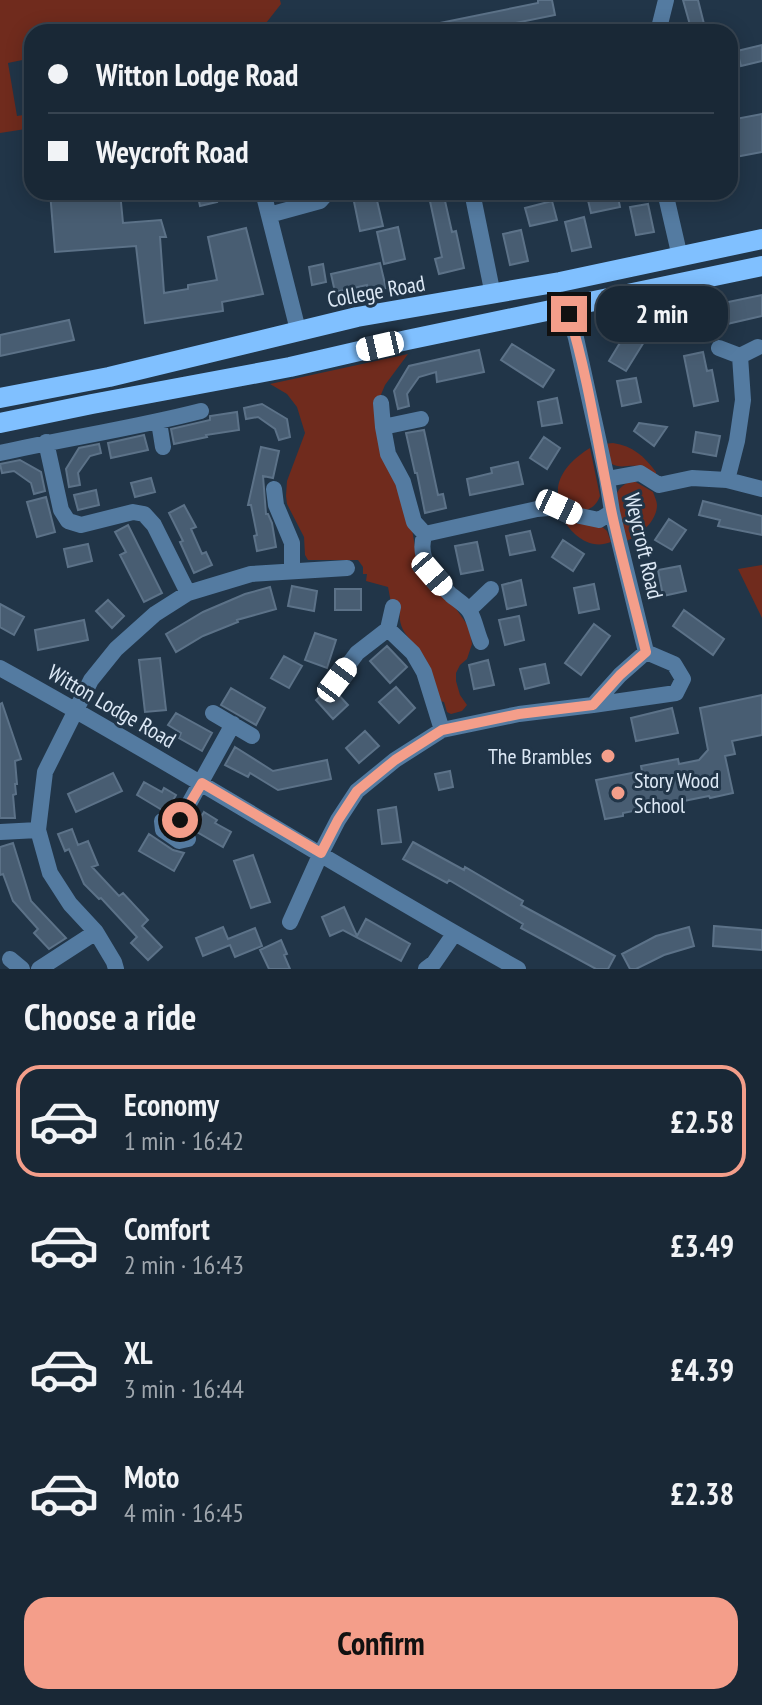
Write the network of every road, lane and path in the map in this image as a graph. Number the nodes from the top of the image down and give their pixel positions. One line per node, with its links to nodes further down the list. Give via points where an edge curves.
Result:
1 (666, 0): 2 (street)
2 (660, 24)
3 (265, 200): 7 (street)
4 (321, 200): 7 (street)
5 (474, 200): 11 (street)
6 (667, 200): 9 (street)
7 (269, 215): 13 (street)
8 (762, 239): 9 (main road, College Road)
9 (680, 257): 11 (main road, College Road)
10 (762, 266): 12 (main road)
11 (493, 295): 13 (main road, College Road)
12 (567, 306): 22 (main road); 27 (street, Weycroft Road)
13 (298, 330): 17 (main road, College Road)
14 (758, 347): 16 (street)
15 (719, 348): 16 (street)
16 (740, 356): 28 (street, via 743,400)
17 (0, 398)
18 (381, 403): 23 (street)
19 (201, 411): 21 (street)
20 (421, 419): 23 (street)
21 (159, 422): 24 (street); 25 (street)
22 (0, 423)
23 (383, 427): 32 (street, via 414,522)
24 (46, 442): 26 (street); 36 (street, via 68,521 81,525 144,514)
25 (163, 447)
26 (0, 453)
27 (607, 479): 28 (street, via 640,473 659,485 692,478); 31 (street, Weycroft Road)
28 (727, 480): 30 (street)
29 (274, 489): 34 (street, via 292,543)
30 (762, 489)
31 (612, 512): 32 (street, via 599,520 559,507 537,509); 41 (street, Weycroft Road)
32 (425, 534): 38 (street, via 421,543 432,574)
33 (347, 568): 34 (street)
34 (292, 570): 36 (street, via 251,574)
35 (491, 589): 38 (street)
36 (188, 593): 45 (street, via 116,649)
37 (393, 607): 39 (street)
38 (469, 610): 40 (street)
39 (388, 629): 43 (street, via 357,653); 48 (street, via 424,672)
40 (481, 642)
41 (646, 652): 44 (street); 44 (street, via 674,664 683,679 676,693)
42 (0, 668): 45 (street, Witton Lodge Road)
43 (337, 680)
44 (593, 705): 48 (street)
45 (75, 709): 50 (street, Witton Lodge Road); 52 (street, via 45,772)
46 (213, 713): 47 (street)
47 (233, 724): 49 (street); 50 (street)
48 (442, 730): 54 (street, via 357,791)
49 (252, 736)
50 (202, 783): 51 (street); 54 (street, Witton Lodge Road)
51 (180, 820)
52 (38, 830): 53 (street); 56 (street, via 50,873)
53 (0, 832)
54 (321, 853): 55 (street); 57 (street, Witton Lodge Road)
55 (290, 922)
56 (96, 932): 58 (street); 59 (street)
57 (454, 934): 60 (street); 61 (street, Witton Lodge Road)
58 (39, 969)
59 (116, 969)
60 (426, 969)
61 (518, 969)

